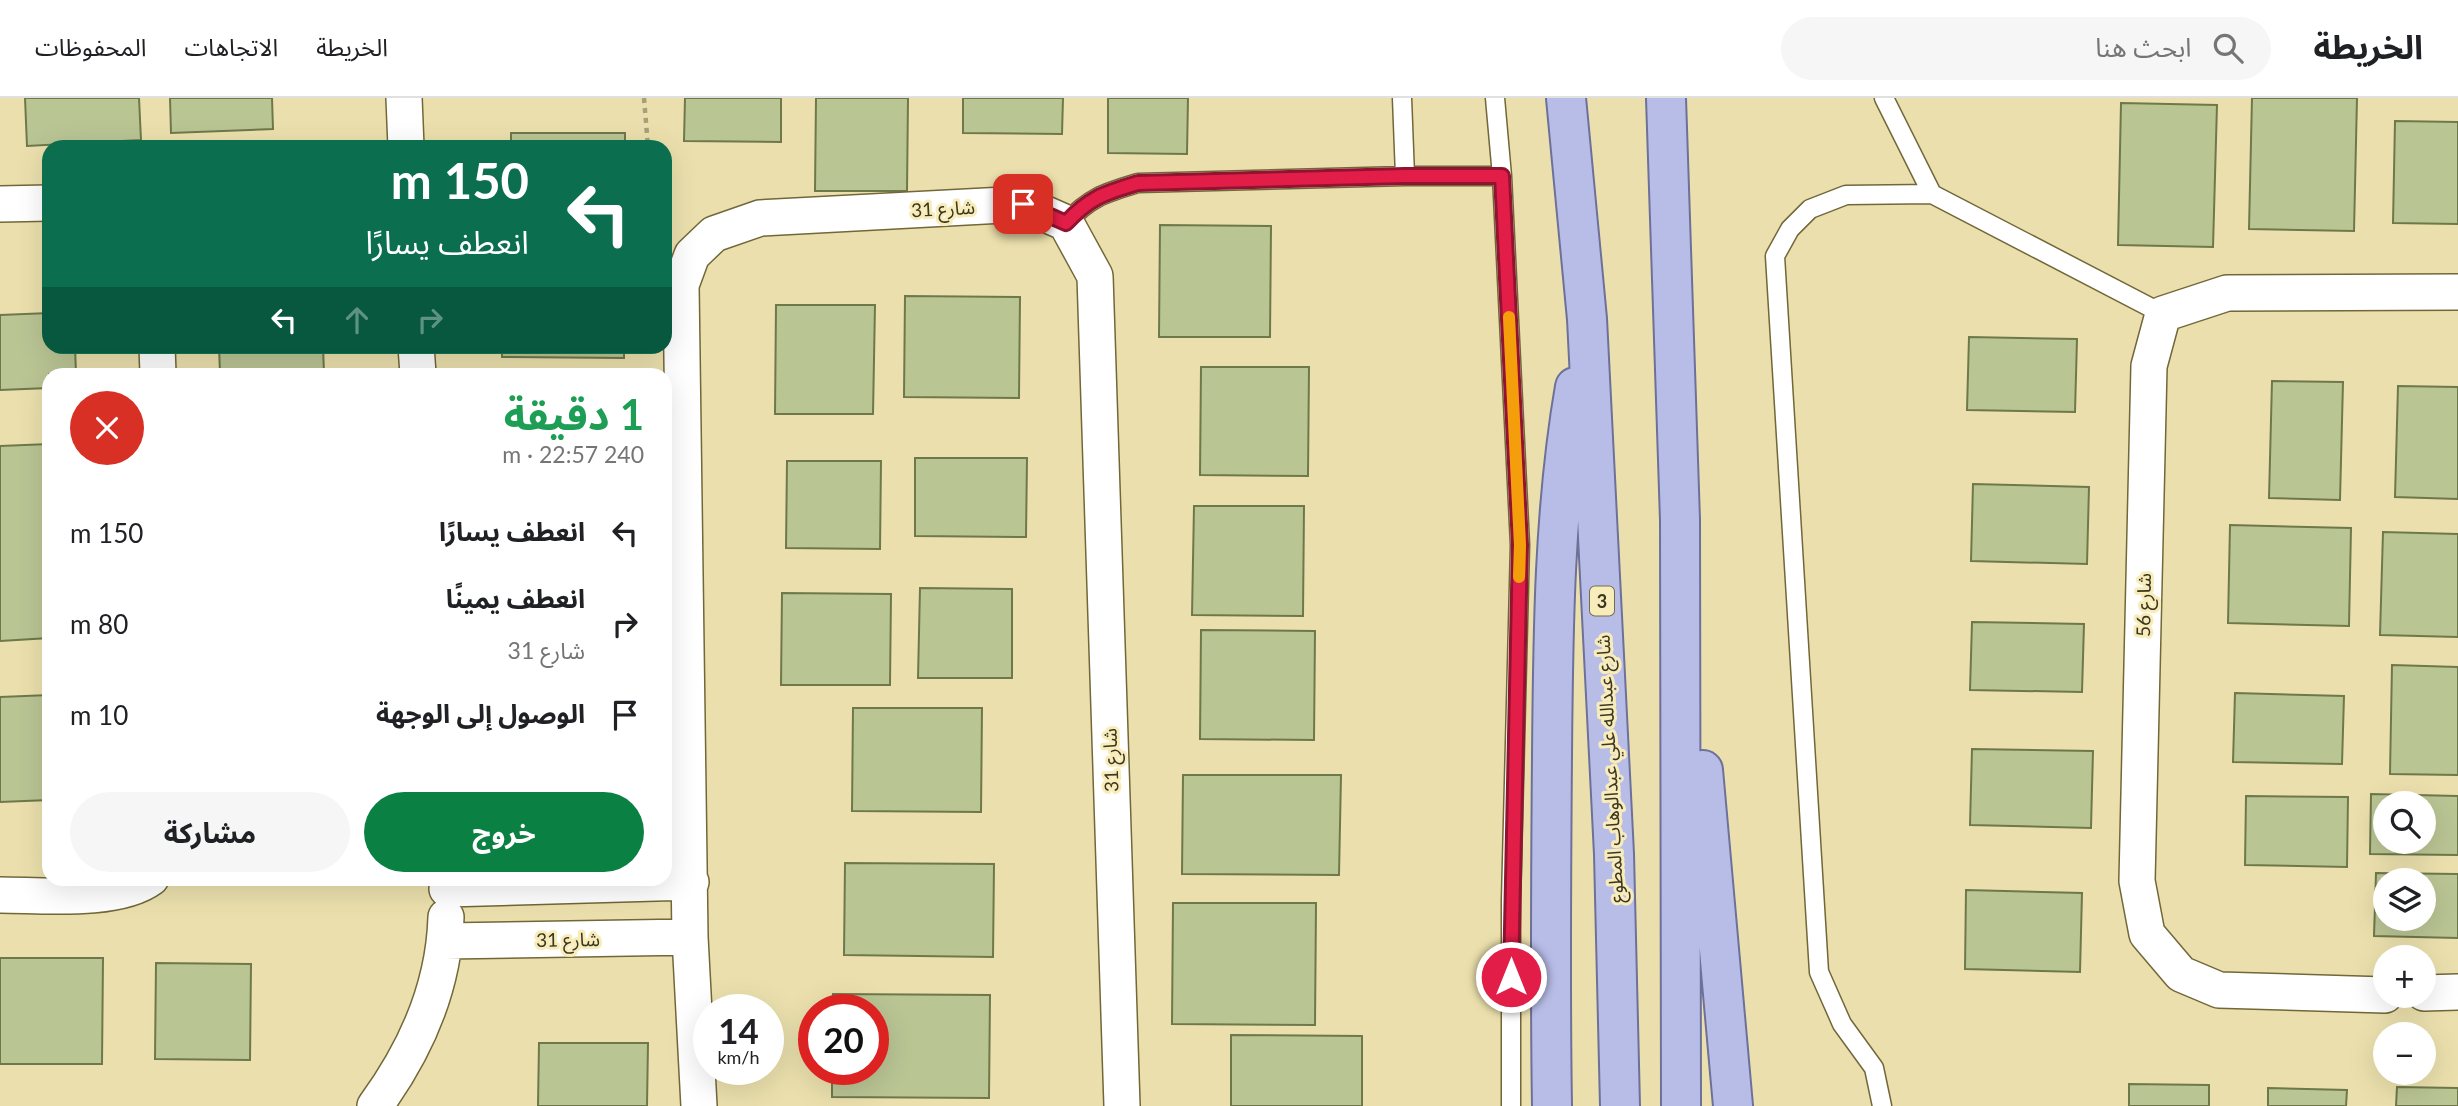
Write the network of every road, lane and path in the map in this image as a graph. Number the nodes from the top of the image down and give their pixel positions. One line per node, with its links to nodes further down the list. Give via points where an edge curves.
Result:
1 (404, 98): 8 (street)
2 (645, 98): 9 (path)
3 (1402, 98): 10 (lane)
4 (1494, 98): 11 (lane)
5 (1566, 98): 18 (main road, شارع عبدالله علي عبدالوهاب المطوع / 3)
6 (1666, 98): 19 (main road)
7 (1884, 98): 12 (lane)
8 (405, 140)
9 (648, 140)
10 (1405, 176): 11 (lane); 15 (lane, via 1138,183 1084,204)
11 (1502, 176): 33 (lane, via 1520,545)
12 (1932, 194): 17 (lane); 38 (lane, via 1846,195 1810,209 1790,229 1775,256 1819,972 1842,1024 1874,1068)
13 (42, 202): 14 (street)
14 (0, 204)
15 (1066, 223): 21 (street, شارع 31, via 1023,204 760,218 714,234 692,255 681,285); 32 (street, شارع 31, via 1095,276)
16 (2458, 292): 17 (street, via 2227,293)
17 (2163, 314): 29 (street, شارع 56, via 2149,366 2137,881 2147,934 2181,974 2218,990)
18 (1587, 319): 34 (main road, via 1566,444 1559,521 1553,699); 35 (main road, شارع عبدالله علي عبدالوهاب المطوع / 3, via 1614,854)
19 (1680, 520): 36 (main road); 37 (main road)
20 (672, 882): 21 (street)
21 (691, 882): 25 (street, شارع 31)
22 (138, 886): 24 (street, via 113,893)
23 (446, 886): 26 (street)
24 (0, 895)
25 (690, 937): 26 (street, شارع 31); 31 (street, شارع 31)
26 (445, 941): 30 (street, via 425,1018 397,1076)
27 (2458, 992): 28 (street)
28 (2436, 993)
29 (2373, 995)
30 (376, 1106)
31 (699, 1106)
32 (1122, 1106)
33 (1511, 1106)
34 (1552, 1106)
35 (1620, 1106)
36 (1681, 1106)
37 (1734, 1106)
38 (1882, 1106)

